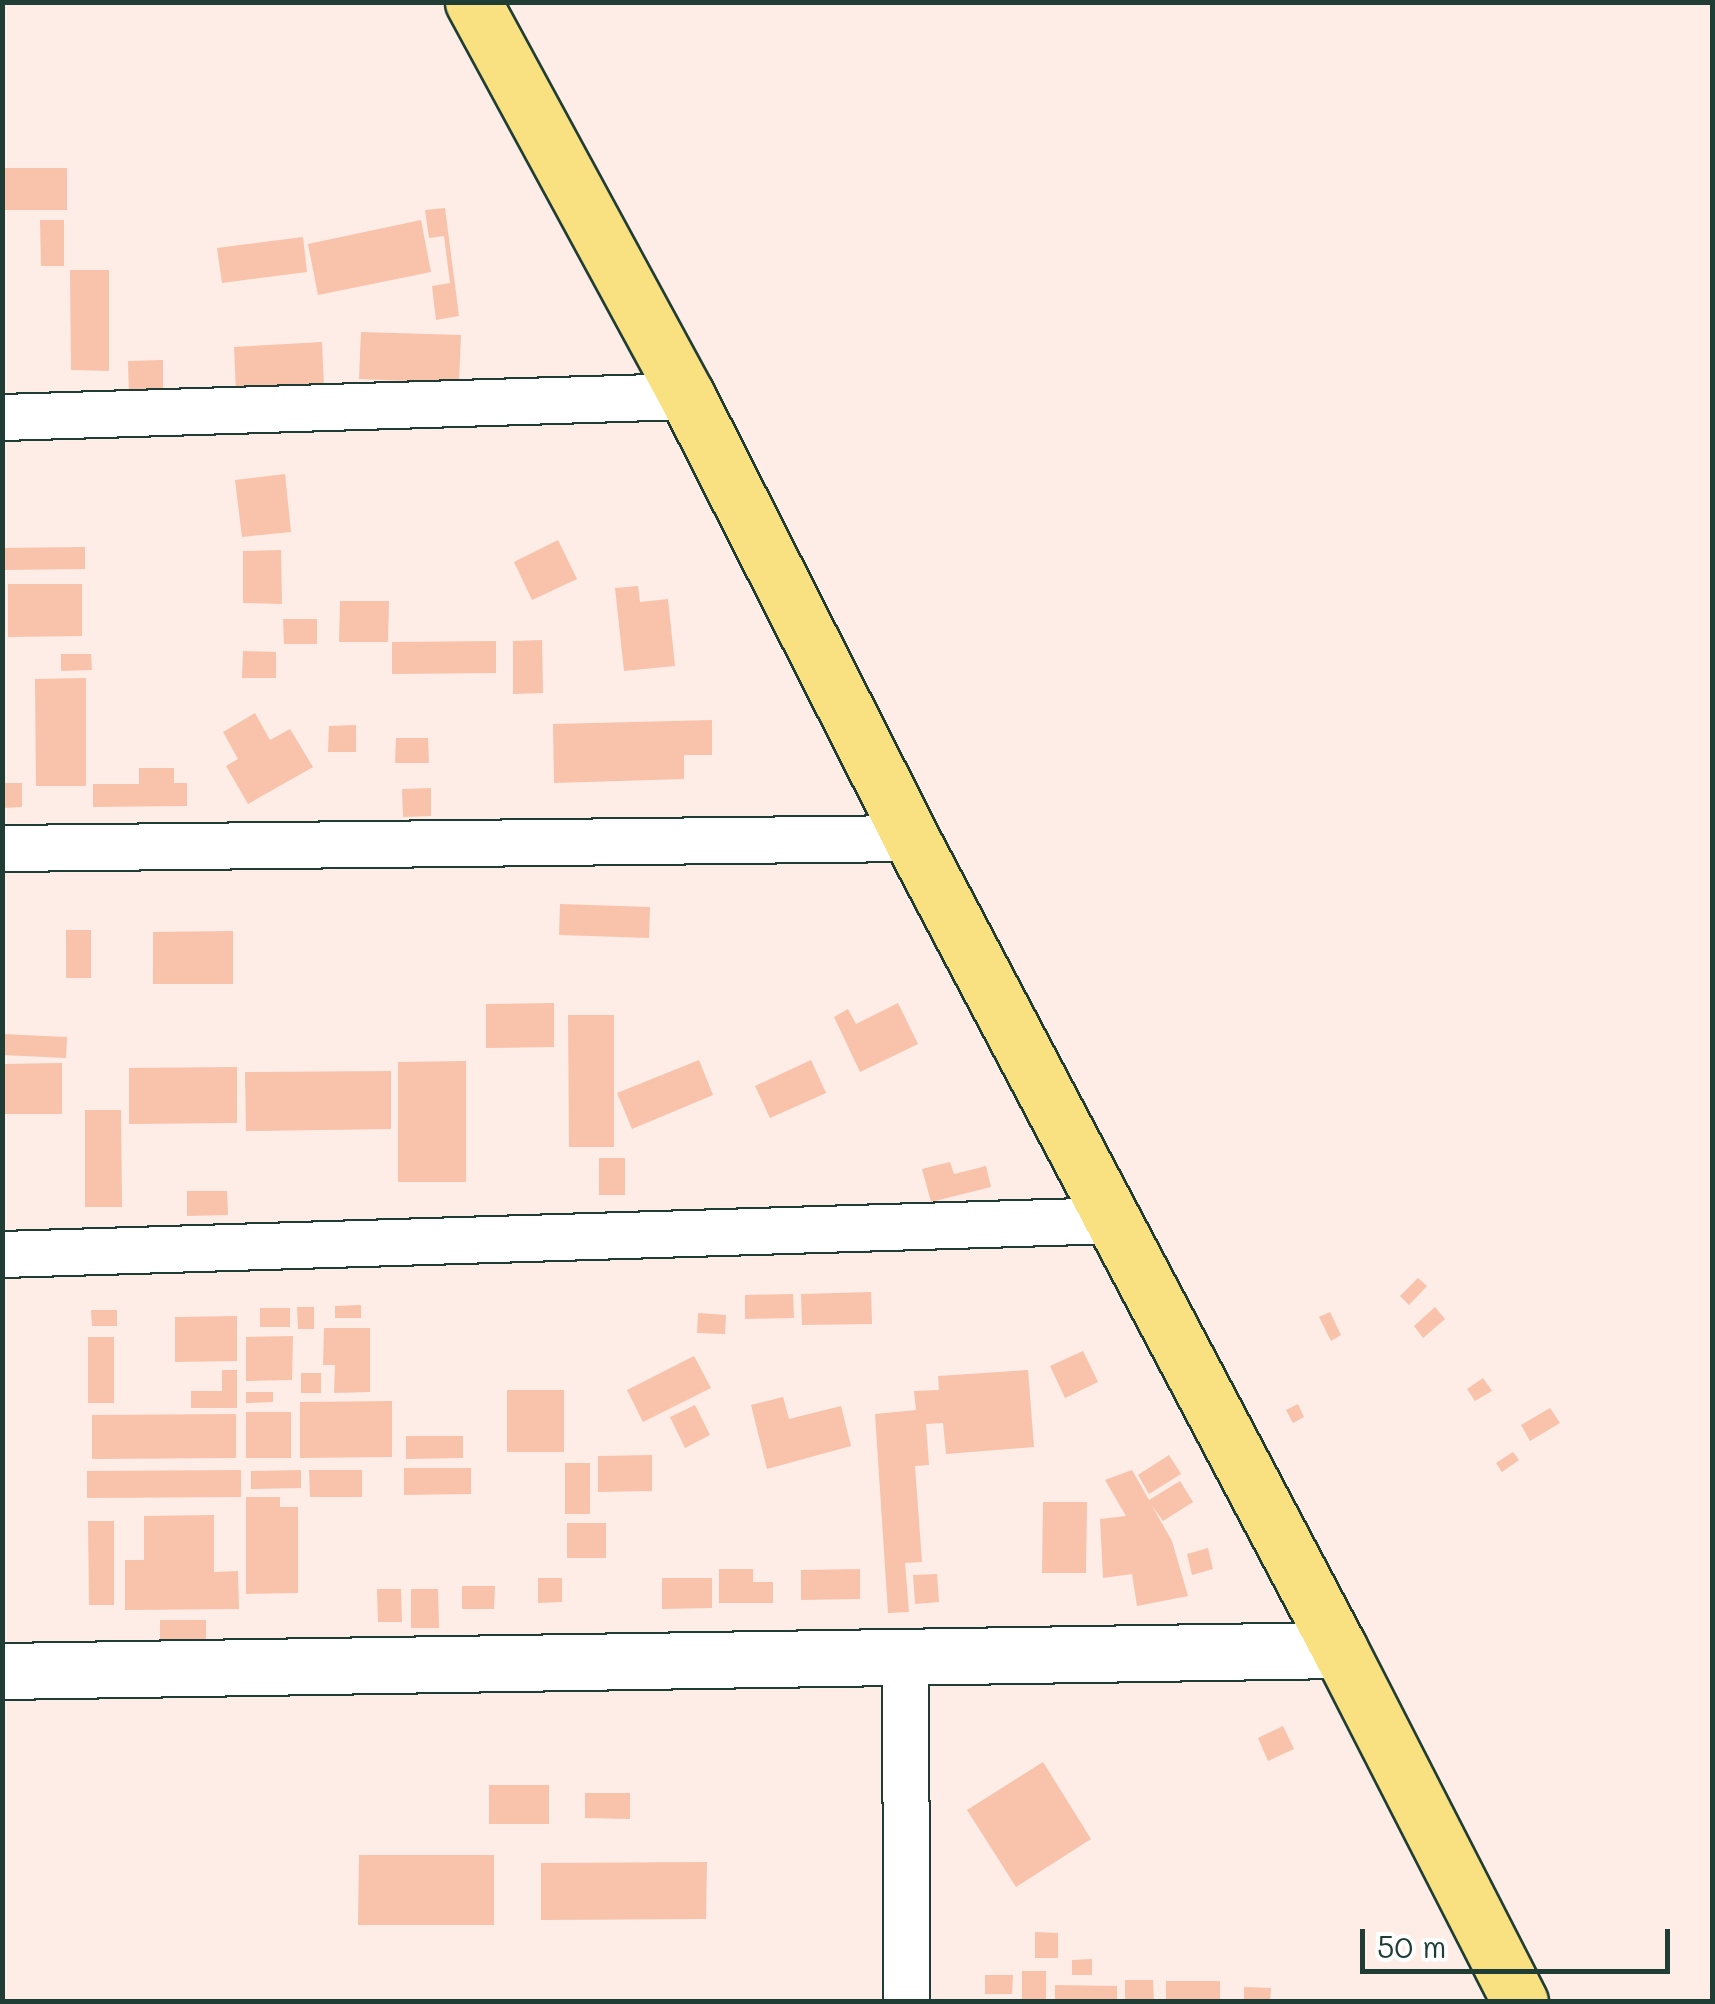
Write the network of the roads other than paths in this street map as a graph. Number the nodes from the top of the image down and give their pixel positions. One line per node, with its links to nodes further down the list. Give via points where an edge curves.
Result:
1 (473, 2): 2 (main road)
2 (687, 396): 3 (street); 4 (main road)
3 (2, 416)
4 (912, 838): 5 (street); 6 (main road)
5 (2, 848)
6 (1113, 1220): 7 (street); 8 (main road)
7 (2, 1254)
8 (1340, 1650): 9 (street); 12 (main road)
9 (905, 1654): 10 (street); 11 (street)
10 (2, 1671)
11 (906, 2002)
12 (1520, 2002)

